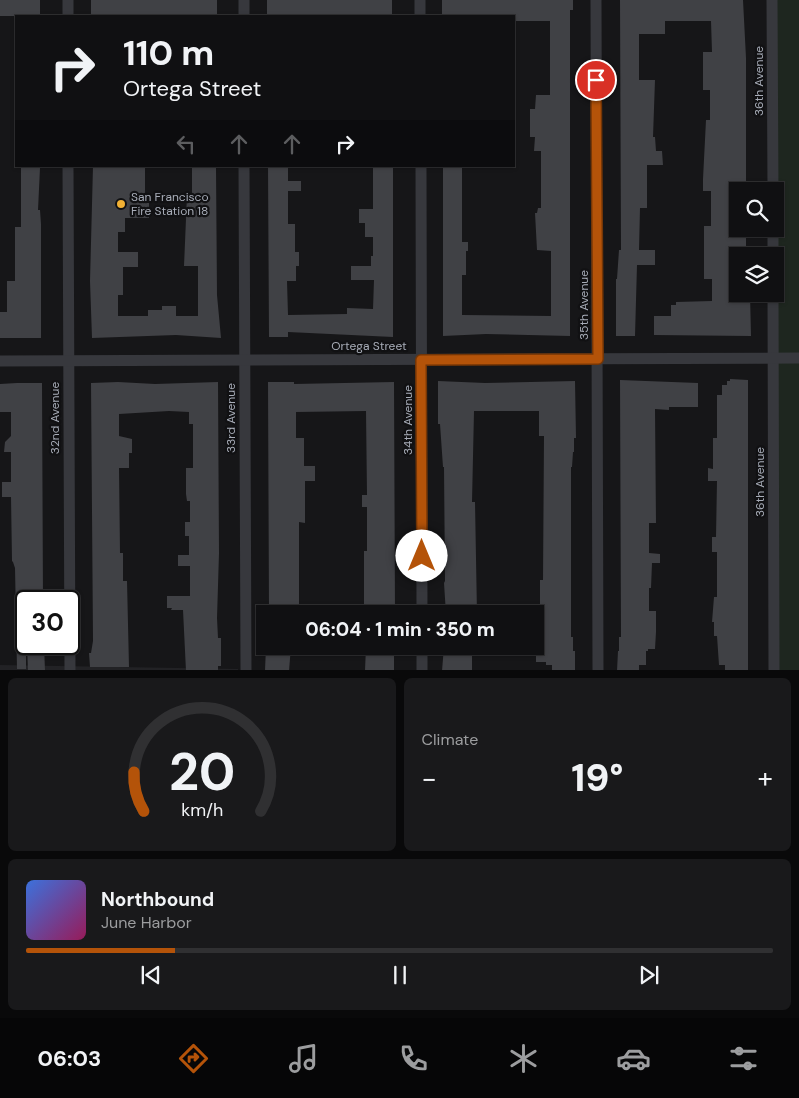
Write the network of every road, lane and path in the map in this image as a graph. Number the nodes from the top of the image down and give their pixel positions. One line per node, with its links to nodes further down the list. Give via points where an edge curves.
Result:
1 (68, 0): 6 (street)
2 (244, 0): 7 (street)
3 (420, 0): 8 (street)
4 (596, 0): 16 (street, 35th Avenue)
5 (772, 0): 12 (street, 36th Avenue)
6 (68, 15)
7 (244, 15)
8 (420, 15)
9 (68, 167): 20 (street, 32nd Avenue)
10 (244, 167): 17 (street, 33rd Avenue)
11 (421, 167): 18 (street, 34th Avenue)
12 (773, 182)
13 (773, 302): 14 (street, 36th Avenue)
14 (774, 358): 15 (street, Ortega Street); 16 (street, Ortega Street); 27 (street, 36th Avenue)
15 (799, 358)
16 (598, 359): 18 (street, Ortega Street); 26 (street, 35th Avenue)
17 (245, 360): 18 (street, Ortega Street); 20 (street, Ortega Street); 24 (street, 33rd Avenue)
18 (421, 360): 21 (street, 34th Avenue)
19 (0, 361): 20 (street, Ortega Street)
20 (69, 361): 23 (street, 32nd Avenue)
21 (422, 605)
22 (422, 655): 25 (street)
23 (70, 670)
24 (246, 670)
25 (422, 670)
26 (598, 670)
27 (774, 670)

